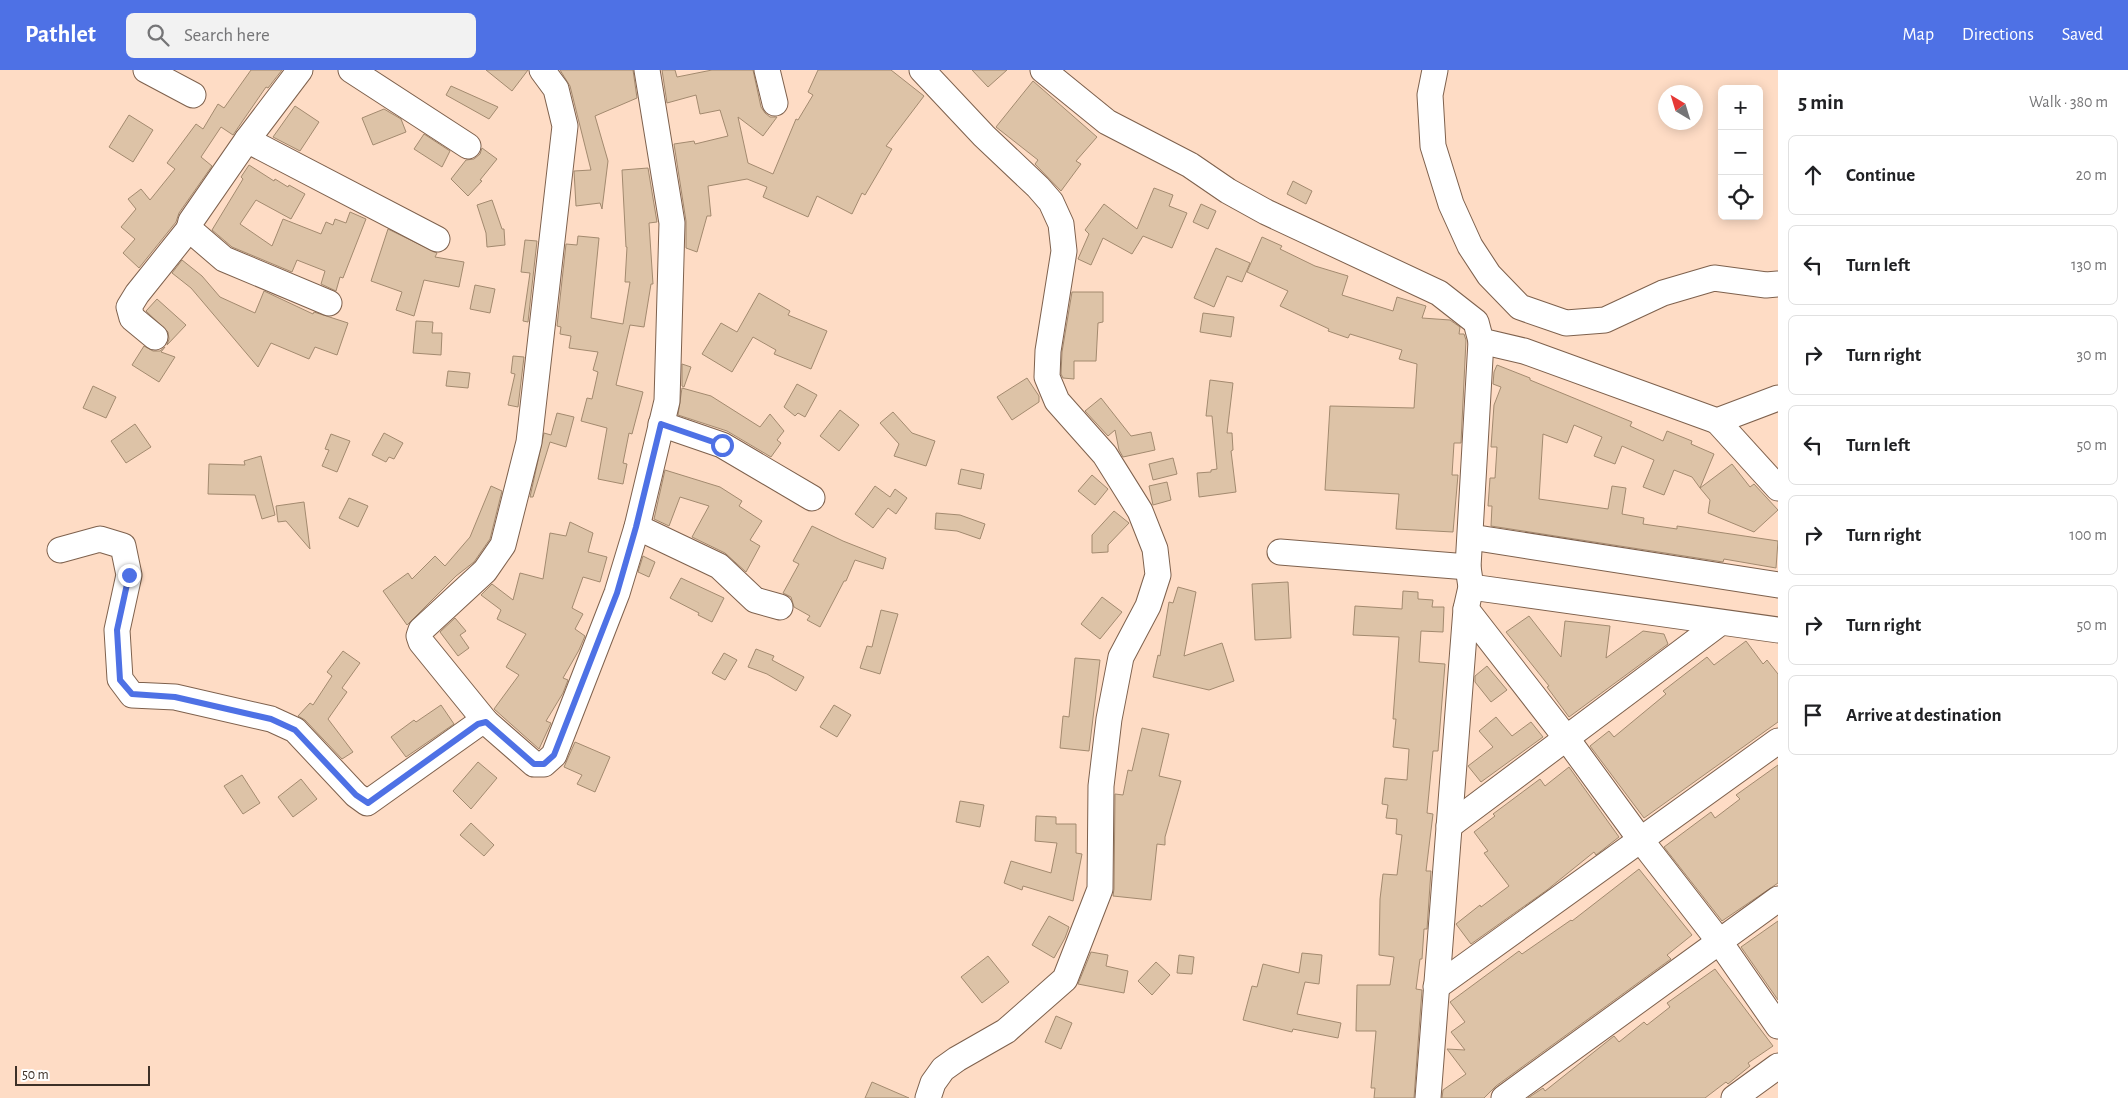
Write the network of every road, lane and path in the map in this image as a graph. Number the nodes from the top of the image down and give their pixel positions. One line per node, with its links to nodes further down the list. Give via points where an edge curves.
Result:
1 (146, 70): 10 (street)
2 (300, 70): 12 (street)
3 (351, 70): 13 (street)
4 (542, 70): 34 (street, via 556,89 565,126 529,442 503,545 485,571 421,630 419,636)
5 (646, 70): 22 (street, via 672,223 667,401)
6 (767, 70): 11 (street)
7 (922, 70): 44 (street, via 1051,202 1061,224 1064,251 1047,377 1057,401 1105,455 1140,511 1155,549 1158,575 1148,606 1121,657 1109,718 1101,786 1100,889 1069,971 1065,979 1006,1031 943,1069)
8 (1043, 70): 19 (street, via 1108,122 1190,165 1228,191 1439,293 1476,322)
9 (1435, 70): 16 (street, via 1430,95 1433,146 1451,204 1470,246 1488,275 1520,307 1566,323 1605,320 1663,293 1714,278)
10 (193, 95)
11 (775, 103)
12 (247, 140): 14 (street, via 191,221); 15 (street)
13 (468, 146)
14 (189, 229): 17 (street, via 224,259); 18 (street, via 129,307 132,318)
15 (437, 239)
16 (1778, 284)
17 (330, 303)
18 (155, 337)
19 (1481, 341): 21 (street, via 1524,351); 26 (street)
20 (1778, 398): 21 (street)
21 (1717, 421): 23 (street)
22 (661, 424): 24 (street, via 722,445); 25 (street)
23 (1778, 488)
24 (812, 498)
25 (636, 527): 31 (street, via 719,566 755,600); 34 (street, via 617,593 554,755 544,764 534,764)
26 (1471, 537): 29 (street); 30 (street)
27 (60, 550): 34 (street, via 100,538 123,546 129,575 117,630 120,680 132,694 175,697 271,719 295,730 356,795 368,803 478,724)
28 (1280, 552): 30 (street)
29 (1778, 585)
30 (1468, 588): 32 (street); 35 (street); 37 (street)
31 (780, 607)
32 (1720, 623): 33 (street); 35 (street)
33 (1778, 630)
34 (486, 722)
35 (1567, 738): 37 (street); 38 (street)
36 (1778, 741): 38 (street)
37 (1449, 826): 41 (street)
38 (1640, 839): 40 (street); 41 (street)
39 (1778, 899): 40 (street)
40 (1720, 941): 42 (street); 46 (street)
41 (1436, 987): 45 (street)
42 (1778, 1026)
43 (1778, 1066): 47 (street)
44 (928, 1098)
45 (1428, 1098)
46 (1504, 1098)
47 (1734, 1098)

